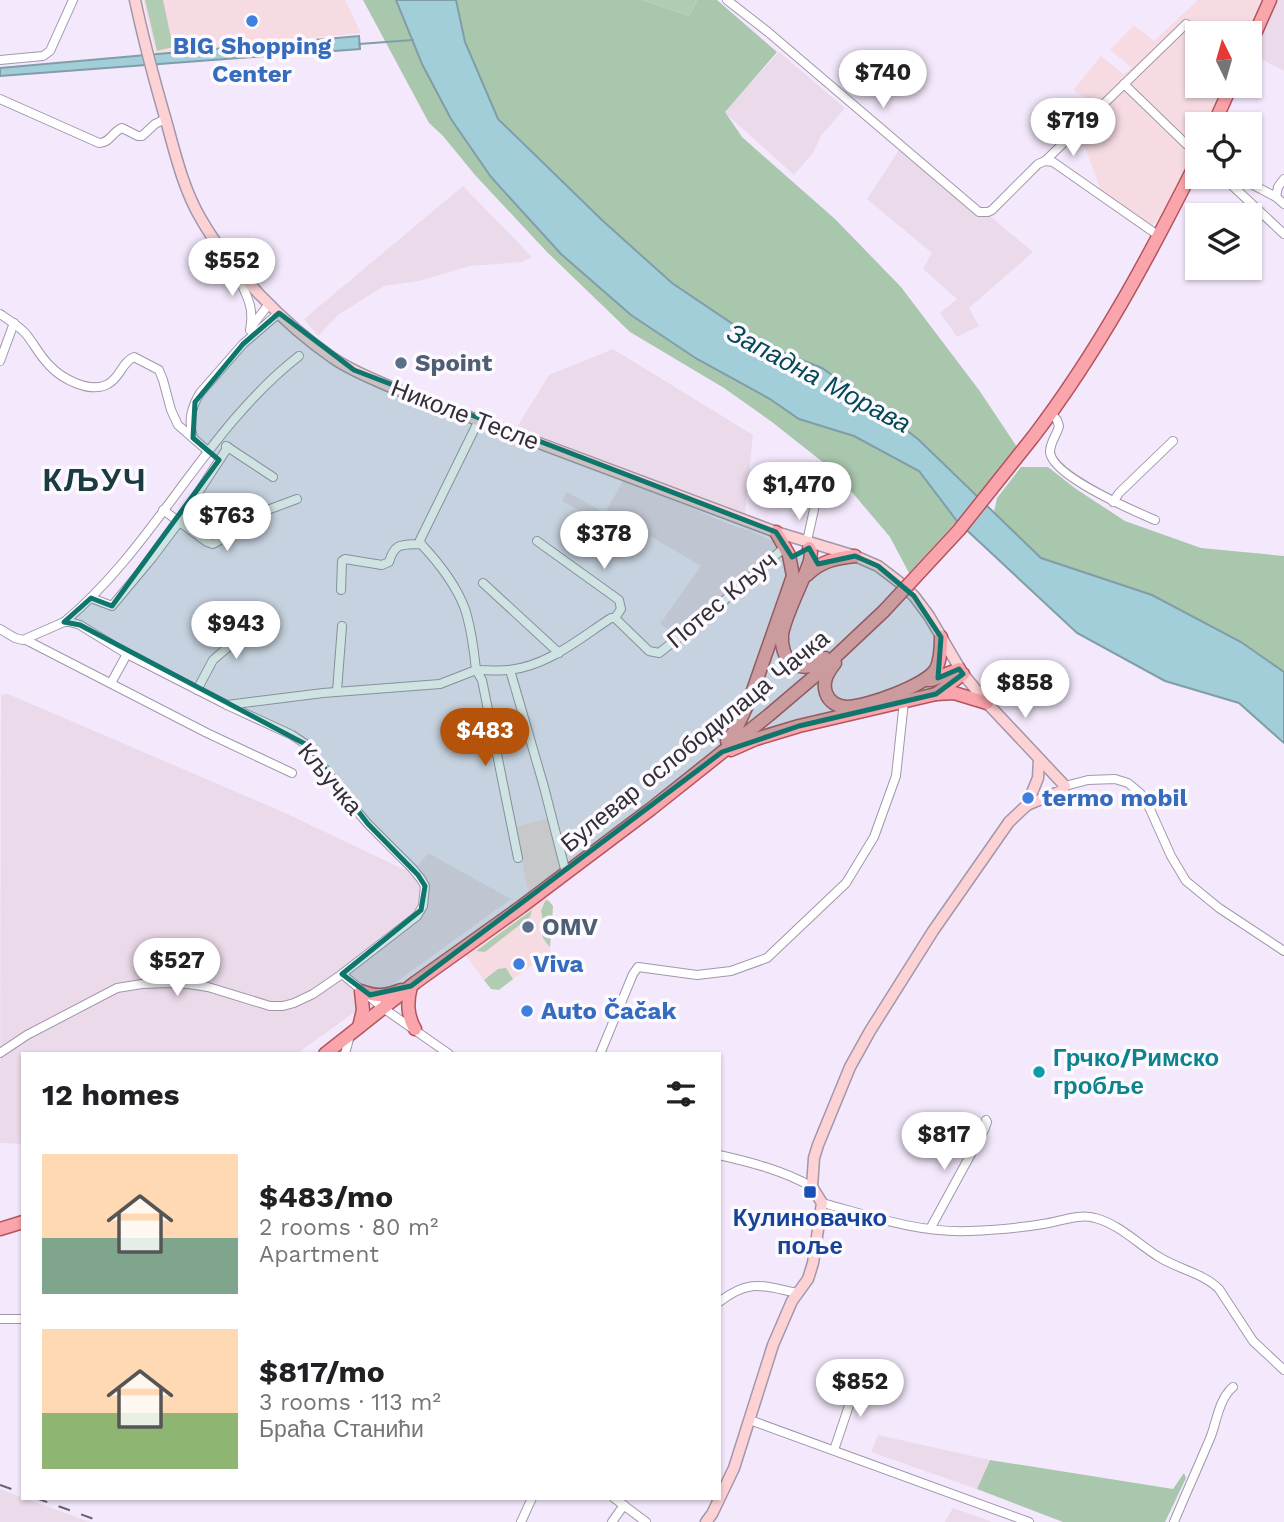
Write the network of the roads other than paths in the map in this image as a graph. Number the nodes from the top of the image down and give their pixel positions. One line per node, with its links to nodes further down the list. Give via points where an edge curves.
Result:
1 (73, 0): 7 (street, via 50,51)
2 (135, 0): 10 (street, Николе Тесле)
3 (727, 0): 12 (street, via 979,212 992,210)
4 (1270, 0): 5 (main road)
5 (1261, 21)
6 (1185, 25): 8 (street)
7 (0, 60)
8 (1124, 84): 11 (street); 12 (street)
9 (0, 99): 10 (street, via 99,144 122,128 142,136)
10 (165, 119): 21 (street, Николе Тесле, via 200,218)
11 (1185, 143)
12 (1045, 161): 20 (street, via 1053,162)
13 (1284, 179): 17 (street)
14 (1185, 184): 20 (main road, Булевар ослободилаца Чачка)
15 (1236, 189): 19 (street)
16 (1261, 189): 17 (street)
17 (1276, 197): 18 (street)
18 (1284, 204)
19 (1284, 234)
20 (1158, 236): 30 (main road, Булевар ослободилаца Чачка, via 1115,316)
21 (235, 265): 22 (street, Николе Тесле); 26 (street, via 251,305)
22 (269, 304): 23 (street, Николе Тесле); 26 (street)
23 (279, 313): 27 (street); 33 (street, Николе Тесле, via 310,341 354,370)
24 (0, 314): 25 (street)
25 (14, 323): 29 (street); 32 (street, via 50,367 85,386 108,384 134,357 156,367)
26 (250, 330): 27 (street)
27 (243, 344): 31 (street, via 200,393)
28 (299, 356): 35 (street, via 259,391)
29 (0, 361)
30 (1051, 413): 42 (street, via 1059,426 1050,450 1054,462); 63 (main road, Булевар ослободилаца Чачка, bridge, via 970,517)
31 (191, 415): 32 (street); 34 (street)
32 (174, 418): 34 (street)
33 (479, 420): 46 (street, Николе Тесле); 48 (street)
34 (193, 438): 38 (street)
35 (218, 441): 37 (street); 38 (street)
36 (1173, 441): 42 (street)
37 (228, 447): 40 (street); 45 (street)
38 (209, 452): 43 (street)
39 (802, 471): 49 (street, via 819,487)
40 (272, 477)
41 (297, 499): 45 (street, via 262,512 213,544)
42 (1113, 502): 44 (street)
43 (163, 510): 45 (street); 55 (street)
44 (1155, 520)
45 (179, 522): 55 (street, via 113,606)
46 (776, 532): 49 (street, Николе Тесле); 50 (main road)
47 (537, 541): 56 (street, via 619,600 622,607)
48 (421, 544): 54 (street, via 398,545 389,562 382,565 345,559); 66 (street, via 442,567 464,607)
49 (809, 544): 51 (street, Николе Тесле); 52 (main road, via 810,561)
50 (785, 547): 52 (main road); 56 (street, Потес Кључ, via 659,653 649,651)
51 (855, 555): 52 (main road, via 821,563); 61 (street, Николе Тесле, via 878,566 914,596)
52 (799, 577): 63 (main road, via 783,632 785,655 796,665 808,667); 77 (main road, via 741,720)
53 (483, 583): 64 (street)
54 (341, 590)
55 (92, 598): 58 (street)
56 (615, 618): 64 (street)
57 (260, 620): 71 (street, via 213,660)
58 (64, 622): 62 (street); 65 (street, Кључка, via 80,625)
59 (342, 626): 72 (street)
60 (0, 629): 62 (street, Кључка)
61 (941, 637): 68 (street, Николе Тесле); 69 (main road, via 938,664)
62 (26, 640): 70 (street, Кључка)
63 (841, 651): 69 (main road, via 824,683 828,697 838,705 869,703); 77 (main road, Булевар ослободилаца Чачка)
64 (559, 653): 67 (street)
65 (127, 654): 70 (street); 71 (street, Кључка)
66 (477, 670): 67 (street); 72 (street, via 440,684); 82 (street)
67 (510, 670): 83 (street)
68 (961, 672): 69 (main road); 73 (main road); 75 (street, Николе Тесле)
69 (923, 680)
70 (111, 683): 79 (street, Кључка)
71 (197, 690): 76 (street, Кључка)
72 (337, 691): 76 (street)
73 (936, 694): 74 (main road); 75 (main road, via 954,693)
74 (904, 701): 77 (main road, via 799,726); 94 (street, via 896,776 874,838 846,883 767,958 731,971 697,975 638,967)
75 (987, 704): 78 (street, Николе Тесле)
76 (227, 705): 85 (street, Кључка, via 307,745 350,803 425,887 423,906 416,916)
77 (722, 752): 83 (main road, Булевар ослободилаца Чачка)
78 (1039, 758): 80 (street, Николе Тесле); 81 (street, via 1038,778)
79 (292, 773)
80 (1065, 786): 81 (street); 84 (street, via 1088,780 1128,783 1149,807 1186,881)
81 (1027, 805): 98 (street, via 1009,822 933,931 870,1031 817,1145)
82 (518, 858)
83 (566, 873): 86 (main road, Булевар ослободилаца Чачка)
84 (1284, 951)
85 (342, 974): 87 (street); 95 (street, via 306,998 283,1006 189,984 117,988)
86 (411, 986): 87 (main road, via 380,996); 88 (main road, Булевар ослободилаца Чачка); 89 (main road, via 409,1015)
87 (361, 991): 88 (street); 90 (main road, via 363,1010)
88 (383, 1008): 89 (street); 90 (main road, Булевар ослободилаца Чачка)
89 (415, 1029): 93 (street)
90 (354, 1031): 91 (main road, Булевар ослободилаца Чачка); 92 (street)
91 (328, 1052)
92 (346, 1052)
93 (446, 1052)
94 (601, 1052)
95 (0, 1053)
96 (986, 1119): 102 (street)
97 (721, 1156): 98 (street)
98 (812, 1187): 99 (street)
99 (822, 1203): 102 (street); 103 (street, via 813,1263)
100 (21, 1223): 101 (main road)
101 (0, 1229)
102 (930, 1229): 107 (street, via 967,1231 1093,1217 1212,1282 1253,1341)
103 (798, 1293): 104 (street, via 752,1286); 110 (street, via 773,1345)
104 (721, 1300)
105 (0, 1319): 106 (street)
106 (21, 1319)
107 (1284, 1370)
108 (858, 1379): 111 (street)
109 (1233, 1387): 122 (street, via 1225,1396)
110 (750, 1420): 111 (street); 112 (street)
111 (834, 1450): 121 (street)
112 (721, 1493)
113 (531, 1500): 117 (street)
114 (618, 1500): 116 (street)
115 (717, 1500): 120 (street)
116 (624, 1505): 118 (street); 119 (street)
117 (521, 1522)
118 (612, 1522)
119 (646, 1522)
120 (706, 1522)
121 (1029, 1522)
122 (1174, 1522)

